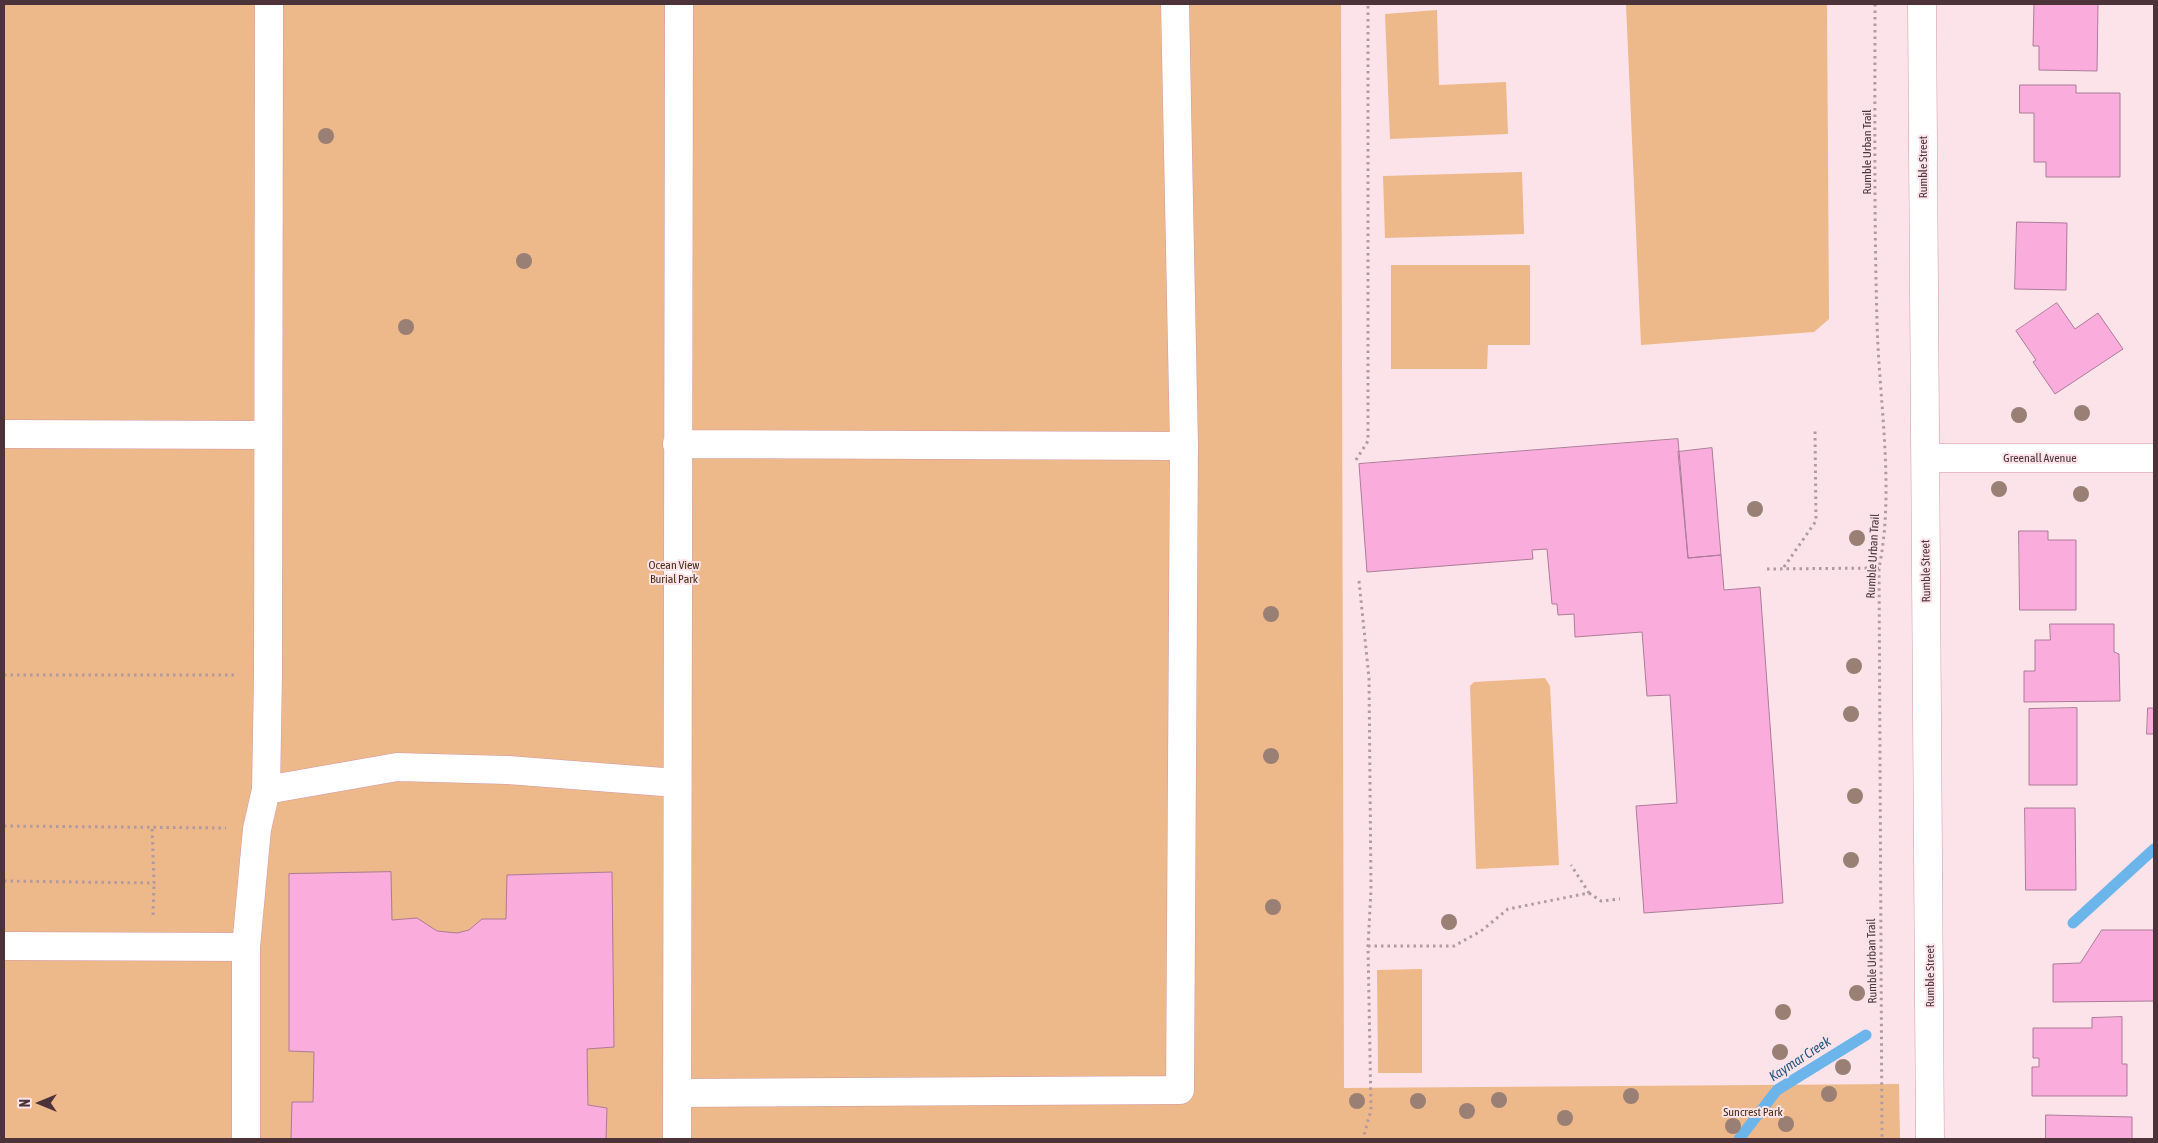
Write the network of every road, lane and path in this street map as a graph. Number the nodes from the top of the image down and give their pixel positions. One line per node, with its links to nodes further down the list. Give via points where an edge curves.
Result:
1 (269, 4): 9 (street)
2 (679, 4): 10 (street)
3 (1175, 4): 11 (street)
4 (1368, 4): 14 (path, via 1368,441)
5 (1875, 4): 16 (path, Rumble Urban Trail, via 1877,323 1884,410 1883,545)
6 (1922, 4): 12 (street, Rumble Street)
7 (1816, 431): 15 (path, via 1816,521)
8 (4, 434): 9 (street)
9 (267, 435): 20 (street)
10 (677, 444): 11 (street); 21 (street)
11 (1184, 446): 33 (street, via 1180,1090)
12 (1926, 458): 13 (street, Greenall Avenue); 38 (street, Rumble Street)
13 (2154, 458)
14 (1356, 460)
15 (1784, 567): 16 (path); 17 (path)
16 (1879, 568): 37 (path, Rumble Urban Trail)
17 (1767, 569)
18 (1359, 581): 31 (path, via 1369,678 1371,890)
19 (4, 675): 20 (path)
20 (268, 675): 22 (street)
21 (676, 784): 22 (street, via 508,770 397,767); 33 (street)
22 (266, 790): 25 (street)
23 (4, 826): 24 (path)
24 (152, 826): 25 (path); 27 (path, via 154,883)
25 (257, 829): 32 (street)
26 (1571, 865): 28 (path)
27 (4, 881)
28 (1589, 894): 29 (path, via 1601,901); 31 (path, via 1508,909 1481,931 1454,946)
29 (1620, 899)
30 (4, 946): 32 (street)
31 (1368, 946): 36 (path, via 1371,1110)
32 (246, 947): 34 (street)
33 (678, 1093): 35 (street)
34 (246, 1139)
35 (677, 1139)
36 (1363, 1139)
37 (1882, 1139)
38 (1930, 1139)

